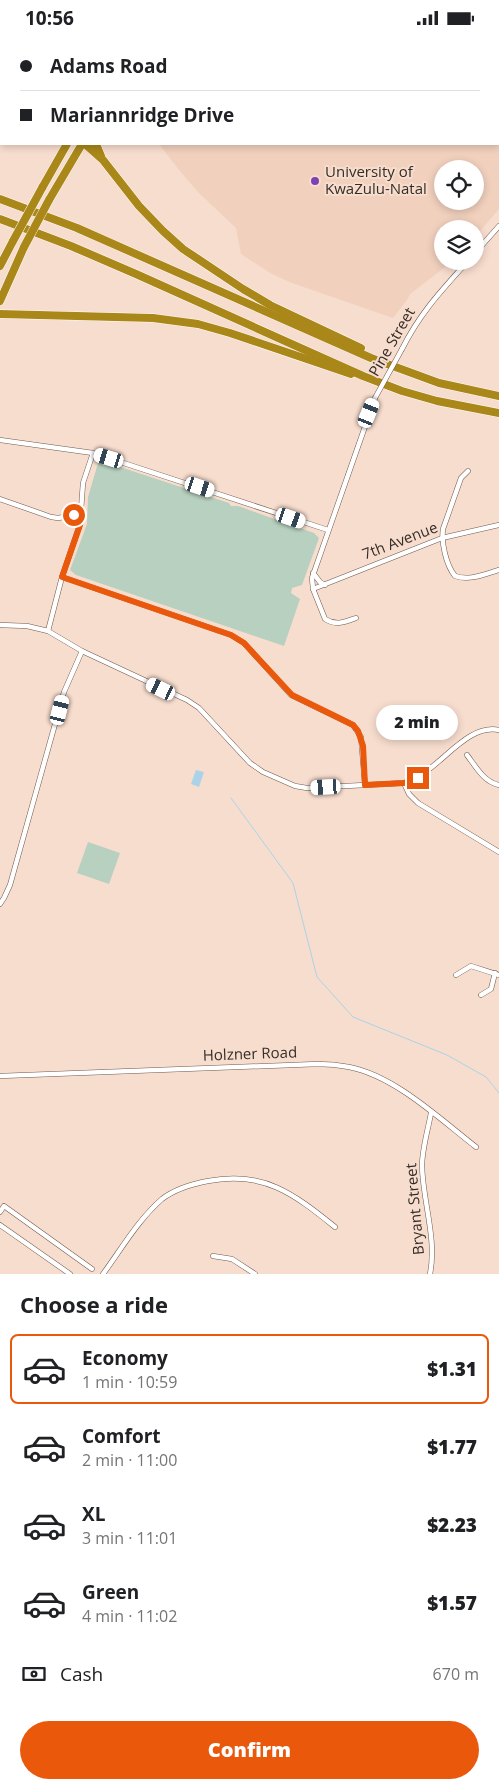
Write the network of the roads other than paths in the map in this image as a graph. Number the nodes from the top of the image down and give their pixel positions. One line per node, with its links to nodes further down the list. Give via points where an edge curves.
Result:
1 (66, 145): 10 (highway, bridge)
2 (83, 145): 12 (highway, bridge, via 49,200)
3 (85, 145): 5 (highway)
4 (96, 145): 5 (highway)
5 (103, 160): 14 (highway, via 139,206 183,249 250,293 365,351)
6 (0, 199): 14 (highway, via 77,228)
7 (0, 219): 15 (highway, via 128,270)
8 (499, 226): 9 (street)
9 (484, 243)
10 (0, 266)
11 (460, 270): 24 (street, Pine Street, bridge, via 416,323 375,397)
12 (0, 301)
13 (0, 314): 15 (highway, via 153,318 198,324)
14 (371, 358): 16 (highway, via 439,383)
15 (363, 377): 17 (highway, via 437,401)
16 (499, 395)
17 (499, 413)
18 (0, 440): 19 (street)
19 (94, 453): 22 (street, via 83,483); 24 (street)
20 (468, 471): 25 (street, via 461,478)
21 (0, 499): 22 (street, via 51,517)
22 (81, 514): 28 (street)
23 (499, 525): 25 (street, 7th Avenue)
24 (328, 531): 27 (street, Pine Street)
25 (442, 538): 26 (street, via 455,575 478,577); 29 (street, 7th Avenue)
26 (499, 570)
27 (313, 573): 29 (street); 30 (street, Pine Street)
28 (62, 577): 33 (street); 38 (street, via 231,635 244,643 292,695 353,725 362,737)
29 (325, 585): 30 (street, 7th Avenue)
30 (313, 589): 31 (street, Pine Street, via 327,621 342,623)
31 (356, 618)
32 (0, 625): 33 (street)
33 (48, 631): 34 (street)
34 (82, 651): 38 (street, via 187,700 245,759 263,771 300,787); 41 (street, via 64,692 10,885)
35 (499, 730): 37 (street, via 485,730 470,736 430,770)
36 (467, 755): 39 (street, via 486,780)
37 (404, 783): 38 (street); 40 (street, via 418,803)
38 (365, 785)
39 (499, 785)
40 (499, 852)
41 (0, 904)
42 (497, 974): 43 (street, via 472,966); 44 (street, via 491,989)
43 (456, 975)
44 (481, 995)
45 (0, 1076): 46 (street, Holzner Road, via 337,1065 376,1076 406,1093)
46 (431, 1113): 47 (street, Holzner Road); 57 (street, Bryant Street, via 422,1165 432,1242)
47 (476, 1147)
48 (2, 1204): 49 (street); 53 (street)
49 (0, 1212)
50 (0, 1225): 54 (street)
51 (335, 1227): 55 (street, via 303,1202 260,1181 237,1177 195,1183 164,1198 144,1217)
52 (213, 1257): 56 (street, via 232,1259)
53 (92, 1269)
54 (70, 1274)
55 (103, 1274)
56 (255, 1274)
57 (430, 1274)

